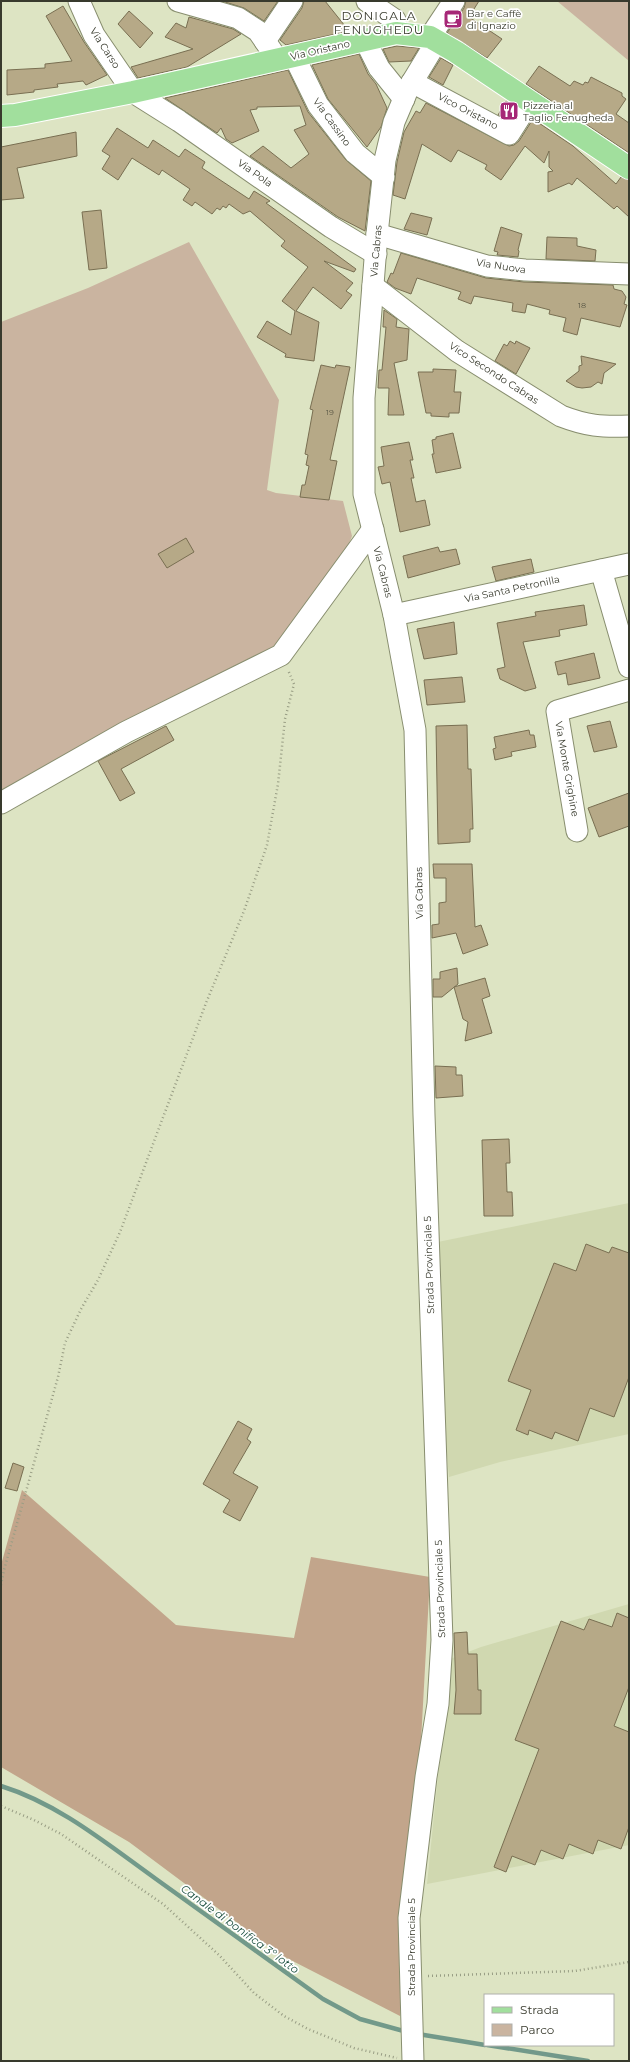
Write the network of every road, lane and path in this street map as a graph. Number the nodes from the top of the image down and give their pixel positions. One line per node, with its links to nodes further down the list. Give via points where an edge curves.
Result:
1 (79, 1): 12 (street, Via Carso, via 94,35)
2 (178, 1): 9 (street, Via Cassino, via 238,18 258,30)
3 (292, 1): 9 (street)
4 (454, 1): 7 (street, Via Cabras)
5 (373, 5): 6 (street, via 395,20)
6 (396, 34): 7 (main road, Via Oristano); 8 (main road, Via Oristano)
7 (435, 35): 11 (street, Via Cabras); 13 (main road, Via Oristano)
8 (366, 40): 10 (main road, Via Oristano); 11 (street, via 379,68)
9 (265, 41): 10 (street, Via Cassino)
10 (286, 58): 12 (main road, Via Oristano); 16 (street, Via Cassino, via 355,153)
11 (408, 90): 13 (street, Vico Oristano, via 509,134); 16 (street, Via Cabras, via 394,122)
12 (134, 92): 14 (main road, Via Oristano); 17 (street, Via Pola, via 331,226)
13 (530, 101): 15 (main road, Via Oristano)
14 (1, 116)
15 (629, 168)
16 (384, 177): 17 (street, Via Cabras)
17 (376, 244): 18 (street, Via Nuova, via 487,266); 19 (street, Via Cabras)
18 (629, 274)
19 (373, 286): 20 (street, Vico Secondo Cabras, via 457,351 561,416 600,427); 21 (street, Via Cabras, via 364,398 364,494)
20 (629, 426)
21 (373, 529): 24 (street, Via Cabras); 25 (street)
22 (629, 564): 23 (street, Via Santa Petronilla)
23 (601, 570): 24 (street, Via Santa Petronilla); 26 (street)
24 (394, 615): 30 (street, Via Cabras, via 415,730)
25 (281, 655): 28 (street, via 126,732); 31 (path, via 294,684 285,719 278,784 267,845 120,1232 65,1343)
26 (629, 667)
27 (629, 690): 29 (street, Via Monte Grighine, via 556,711)
28 (1, 803)
29 (578, 831)
30 (424, 1115): 34 (street, Strada Provinciale 5, via 442,1640 438,1704 409,1918)
31 (1, 1585)
32 (1, 1806): 35 (path, via 61,1834 163,1904 219,1954 254,1993 284,2016 354,2048)
33 (629, 1962): 34 (path, via 576,1971)
34 (411, 1977): 35 (street, Strada Provinciale 5)
35 (410, 2058)

